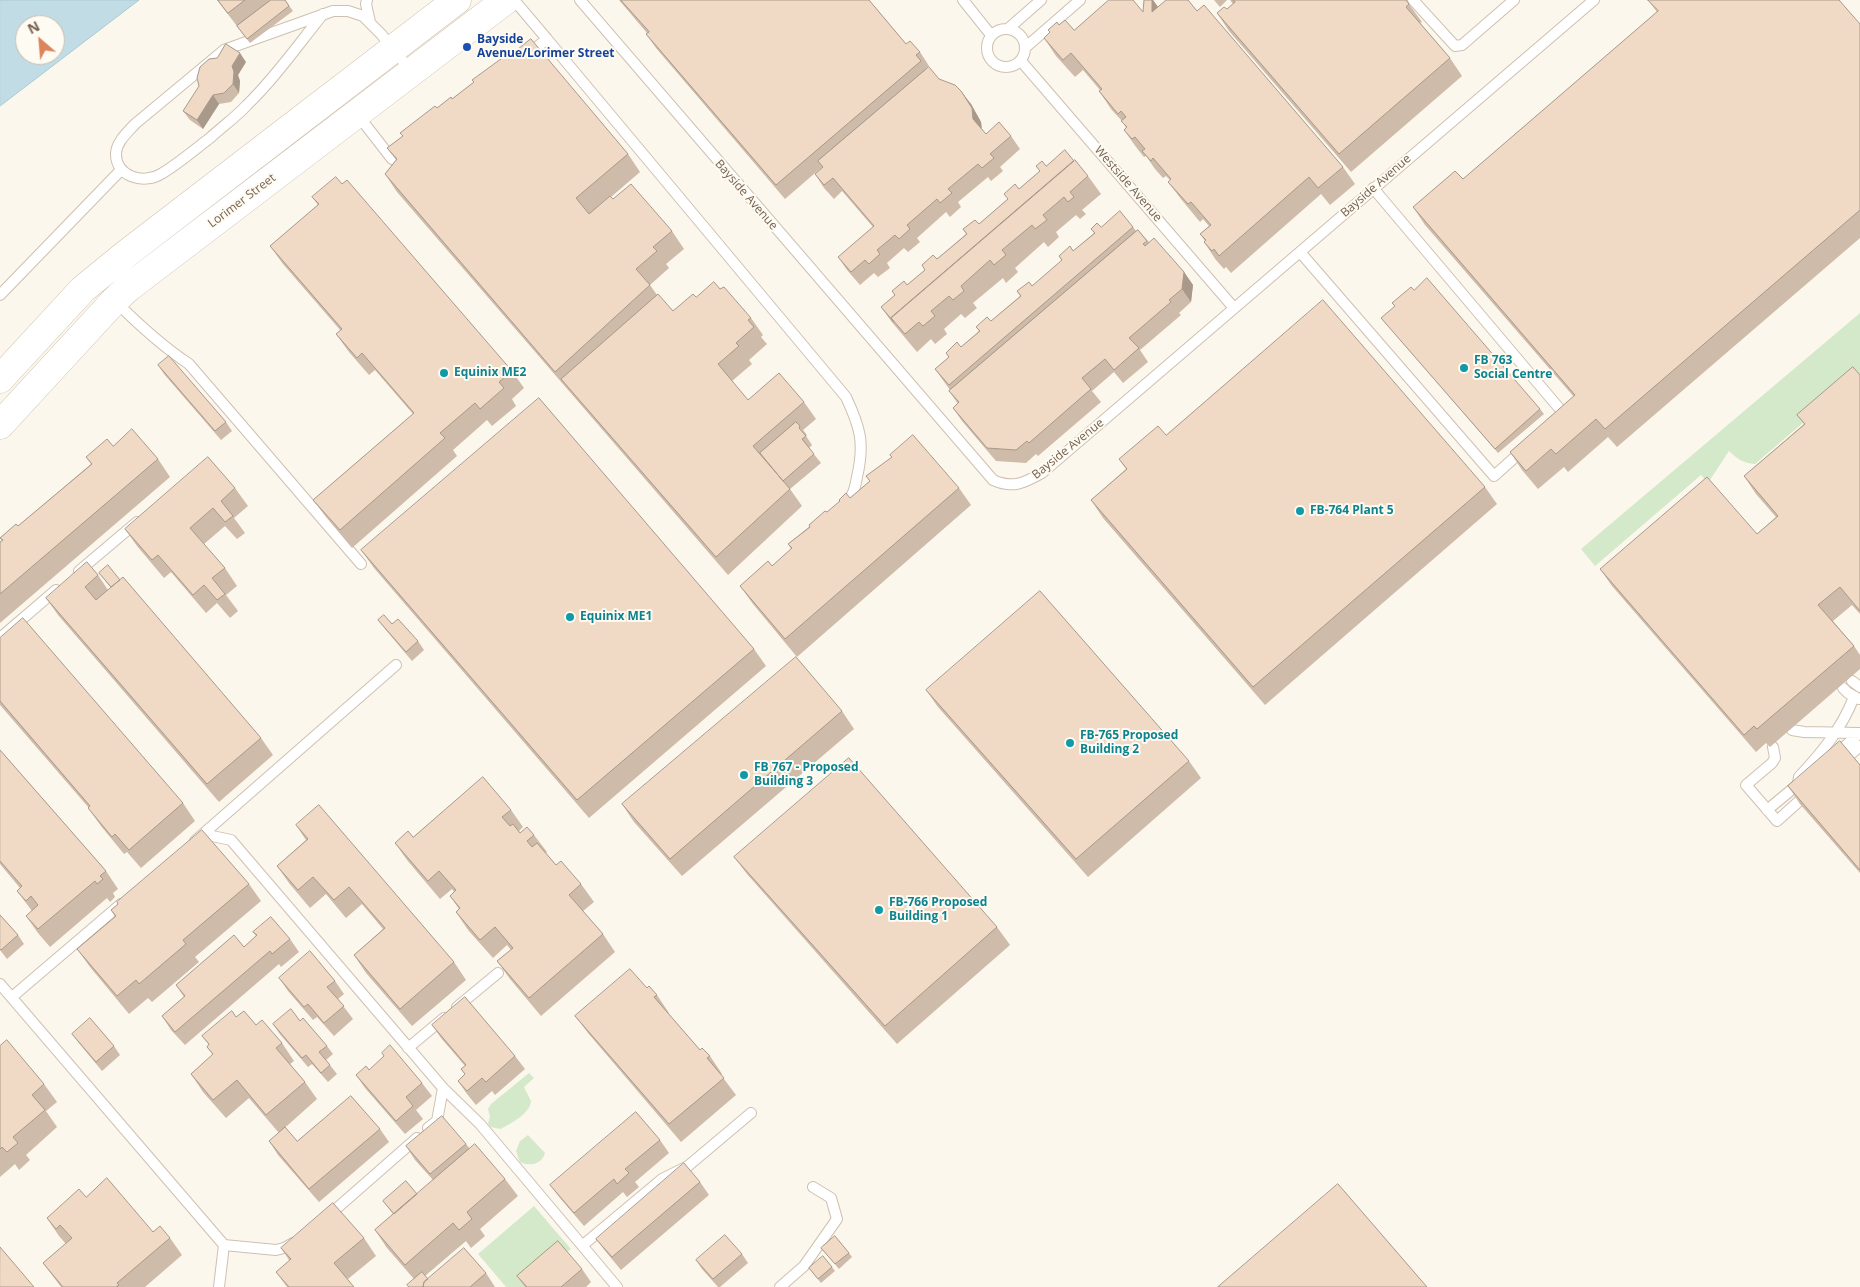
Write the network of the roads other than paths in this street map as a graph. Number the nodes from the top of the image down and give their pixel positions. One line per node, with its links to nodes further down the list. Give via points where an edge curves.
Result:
1 (367, 0): 13 (lane)
2 (457, 0): 18 (main road)
3 (506, 0): 21 (main road, Lorimer Street)
4 (514, 0): 16 (lane)
5 (580, 0): 29 (lane, Bayside Avenue, via 994,480 1004,485 1027,481 1042,473)
6 (962, 0): 15 (lane)
7 (1041, 0): 14 (lane)
8 (1080, 0): 17 (lane)
9 (1413, 0): 10 (lane, via 1455,46 1462,45)
10 (1514, 0)
11 (1594, 0): 25 (lane, Bayside Avenue)
12 (323, 14): 13 (lane, via 348,10); 24 (lane, via 246,106 181,161 151,179 134,178); 24 (lane, via 224,50 124,136 116,152)
13 (371, 23): 18 (lane)
14 (1009, 28): 15 (lane); 17 (lane, via 1019,33)
15 (991, 35): 19 (lane, via 988,54 996,64 1009,67)
16 (547, 39): 20 (lane); 34 (lane, via 846,397 858,423 862,456 852,498)
17 (1026, 48): 19 (lane)
18 (393, 49): 21 (lane); 30 (main road, via 83,290)
19 (1021, 61): 29 (lane, Westside Avenue)
20 (516, 63)
21 (412, 72): 22 (main road, Lorimer Street)
22 (357, 114): 23 (lane, via 392,159); 28 (main road, Lorimer Street)
23 (415, 141)
24 (121, 170): 27 (lane)
25 (1373, 188): 26 (lane, Bayside Avenue); 32 (lane, via 1564,414)
26 (1300, 252): 29 (lane, Bayside Avenue); 33 (lane, via 1494,476)
27 (0, 295)
28 (115, 300): 31 (main road, Lorimer Street); 36 (lane, via 136,322 189,364)
29 (1234, 308)
30 (0, 379)
31 (0, 425)
32 (1550, 426)
33 (1529, 445)
34 (836, 511)
35 (148, 513): 37 (lane)
36 (361, 564)
37 (0, 638)
38 (396, 665): 50 (lane)
39 (1843, 688): 40 (lane)
40 (1857, 698): 42 (lane)
41 (1792, 730): 42 (lane)
42 (1836, 732): 43 (lane); 47 (lane, via 1799,777)
43 (1860, 733): 47 (lane)
44 (1860, 746): 46 (lane)
45 (1773, 747): 49 (lane, via 1776,758 1746,785)
46 (1832, 771)
47 (1798, 783): 49 (lane)
48 (1812, 790): 49 (lane, via 1777,821)
49 (1768, 810)
50 (203, 834): 51 (lane); 56 (lane, via 231,840)
51 (189, 846)
52 (130, 896): 55 (lane)
53 (498, 973): 56 (lane)
54 (0, 984): 55 (lane)
55 (12, 997): 62 (lane)
56 (408, 1048): 57 (lane)
57 (443, 1088): 60 (lane, via 437,1120); 63 (lane, via 480,1124)
58 (751, 1113): 63 (lane, via 688,1166 662,1179)
59 (813, 1187): 66 (lane, via 831,1198 836,1219 804,1266)
60 (318, 1225)
61 (298, 1239): 62 (lane, via 276,1250)
62 (224, 1245): 64 (lane)
63 (583, 1245): 65 (lane)
64 (219, 1287)
65 (617, 1287)
66 (780, 1287)

